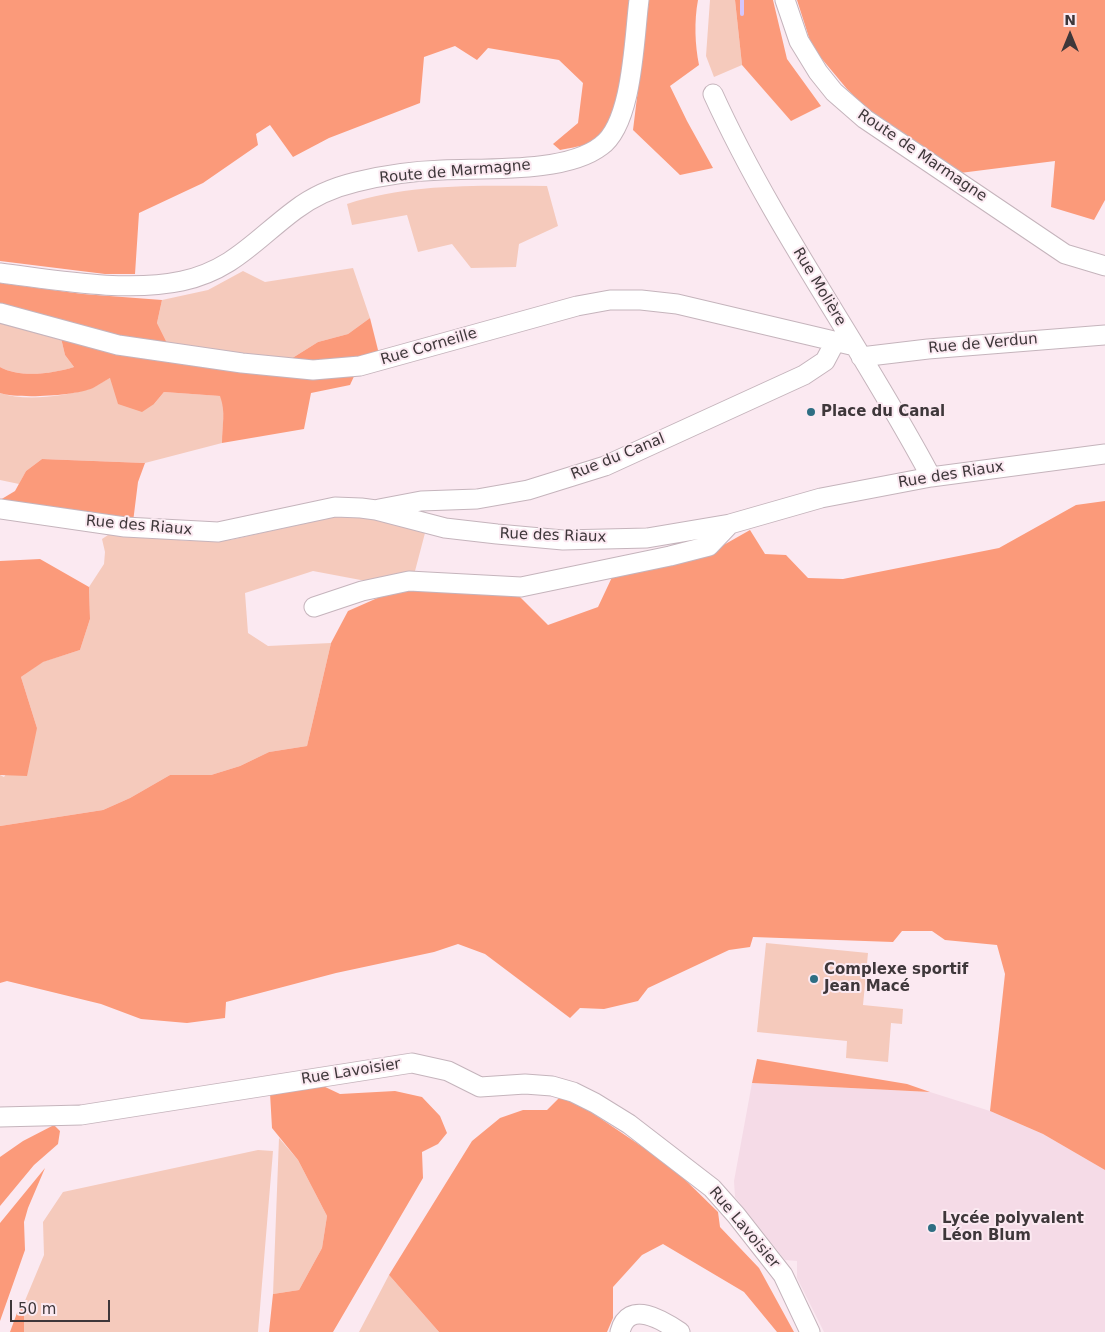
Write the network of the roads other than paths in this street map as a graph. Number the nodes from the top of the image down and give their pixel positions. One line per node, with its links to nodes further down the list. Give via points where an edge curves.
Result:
1 (639, 0): 5 (street, Route de Marmagne, via 626,107 616,130 602,146 583,157 562,163 439,170 354,182 295,210 249,250 226,265 182,281 112,284)
2 (785, 0): 4 (street, Route de Marmagne, via 799,40 818,72 834,92 865,119 1065,254)
3 (713, 94): 9 (street, Rue Molière, via 737,148)
4 (1105, 266)
5 (0, 273)
6 (0, 313): 8 (street, Rue Corneille, via 118,345 313,370 360,366 610,300 677,304)
7 (1105, 336): 9 (street, Rue de Verdun)
8 (836, 342): 9 (street, Rue Corneille); 13 (street, Rue du Canal, via 825,361 804,374 605,466 528,490 477,499 421,501)
9 (858, 351): 11 (street, Rue Molière, via 896,410)
10 (1105, 454): 11 (street, Rue des Riaux)
11 (931, 476): 14 (street, Rue des Riaux, via 821,498)
12 (0, 509): 13 (street, Rue des Riaux, via 125,527 218,532 335,507)
13 (376, 510): 14 (street, Rue des Riaux, via 445,528 563,540 647,538)
14 (730, 524): 15 (street, via 709,546 521,587 409,581 362,591)
15 (314, 607)
16 (0, 1117): 19 (street, Rue Lavoisier, via 81,1115 412,1063 448,1071 480,1087 552,1086 573,1092 630,1124 712,1188 783,1275)
17 (620, 1332): 18 (street, via 625,1320 638,1314 661,1318)
18 (680, 1332)
19 (810, 1332)

